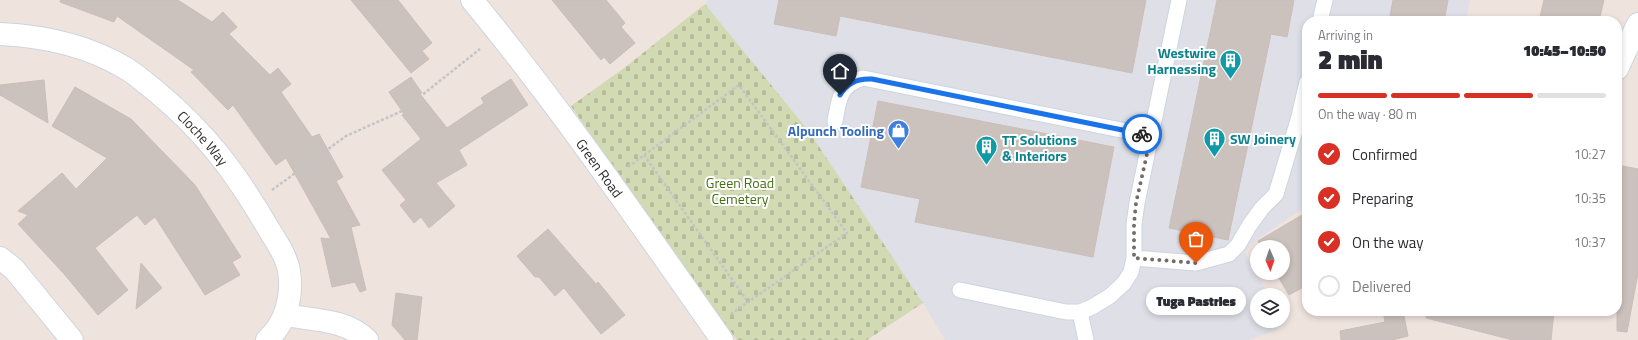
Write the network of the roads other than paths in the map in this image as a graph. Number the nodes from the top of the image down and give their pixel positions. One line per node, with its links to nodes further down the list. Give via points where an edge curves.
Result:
1 (472, 0): 16 (street, Green Road, via 563,117)
2 (1179, 0): 10 (lane)
3 (1325, 0): 4 (lane)
4 (1321, 16)
5 (1638, 24): 7 (street)
6 (0, 34): 15 (street, Cloche Way, via 44,38 101,56 127,69 171,104 207,139 223,158 284,254 289,270 289,300)
7 (1622, 58)
8 (1302, 104): 12 (lane, via 1276,194 1262,208 1238,245 1229,254 1196,263)
9 (835, 122): 10 (lane, via 843,90 854,81 863,78)
10 (1151, 136): 12 (lane, via 1136,203)
11 (0, 258): 17 (street, via 14,269)
12 (1134, 258): 14 (lane, via 1132,272 1124,283 1110,296)
13 (960, 290): 14 (lane, via 1066,312)
14 (1080, 312): 20 (lane)
15 (285, 315): 18 (street, Cloche Way); 19 (street, via 349,326)
16 (717, 333)
17 (72, 340)
18 (267, 340)
19 (367, 340)
20 (1086, 340)

